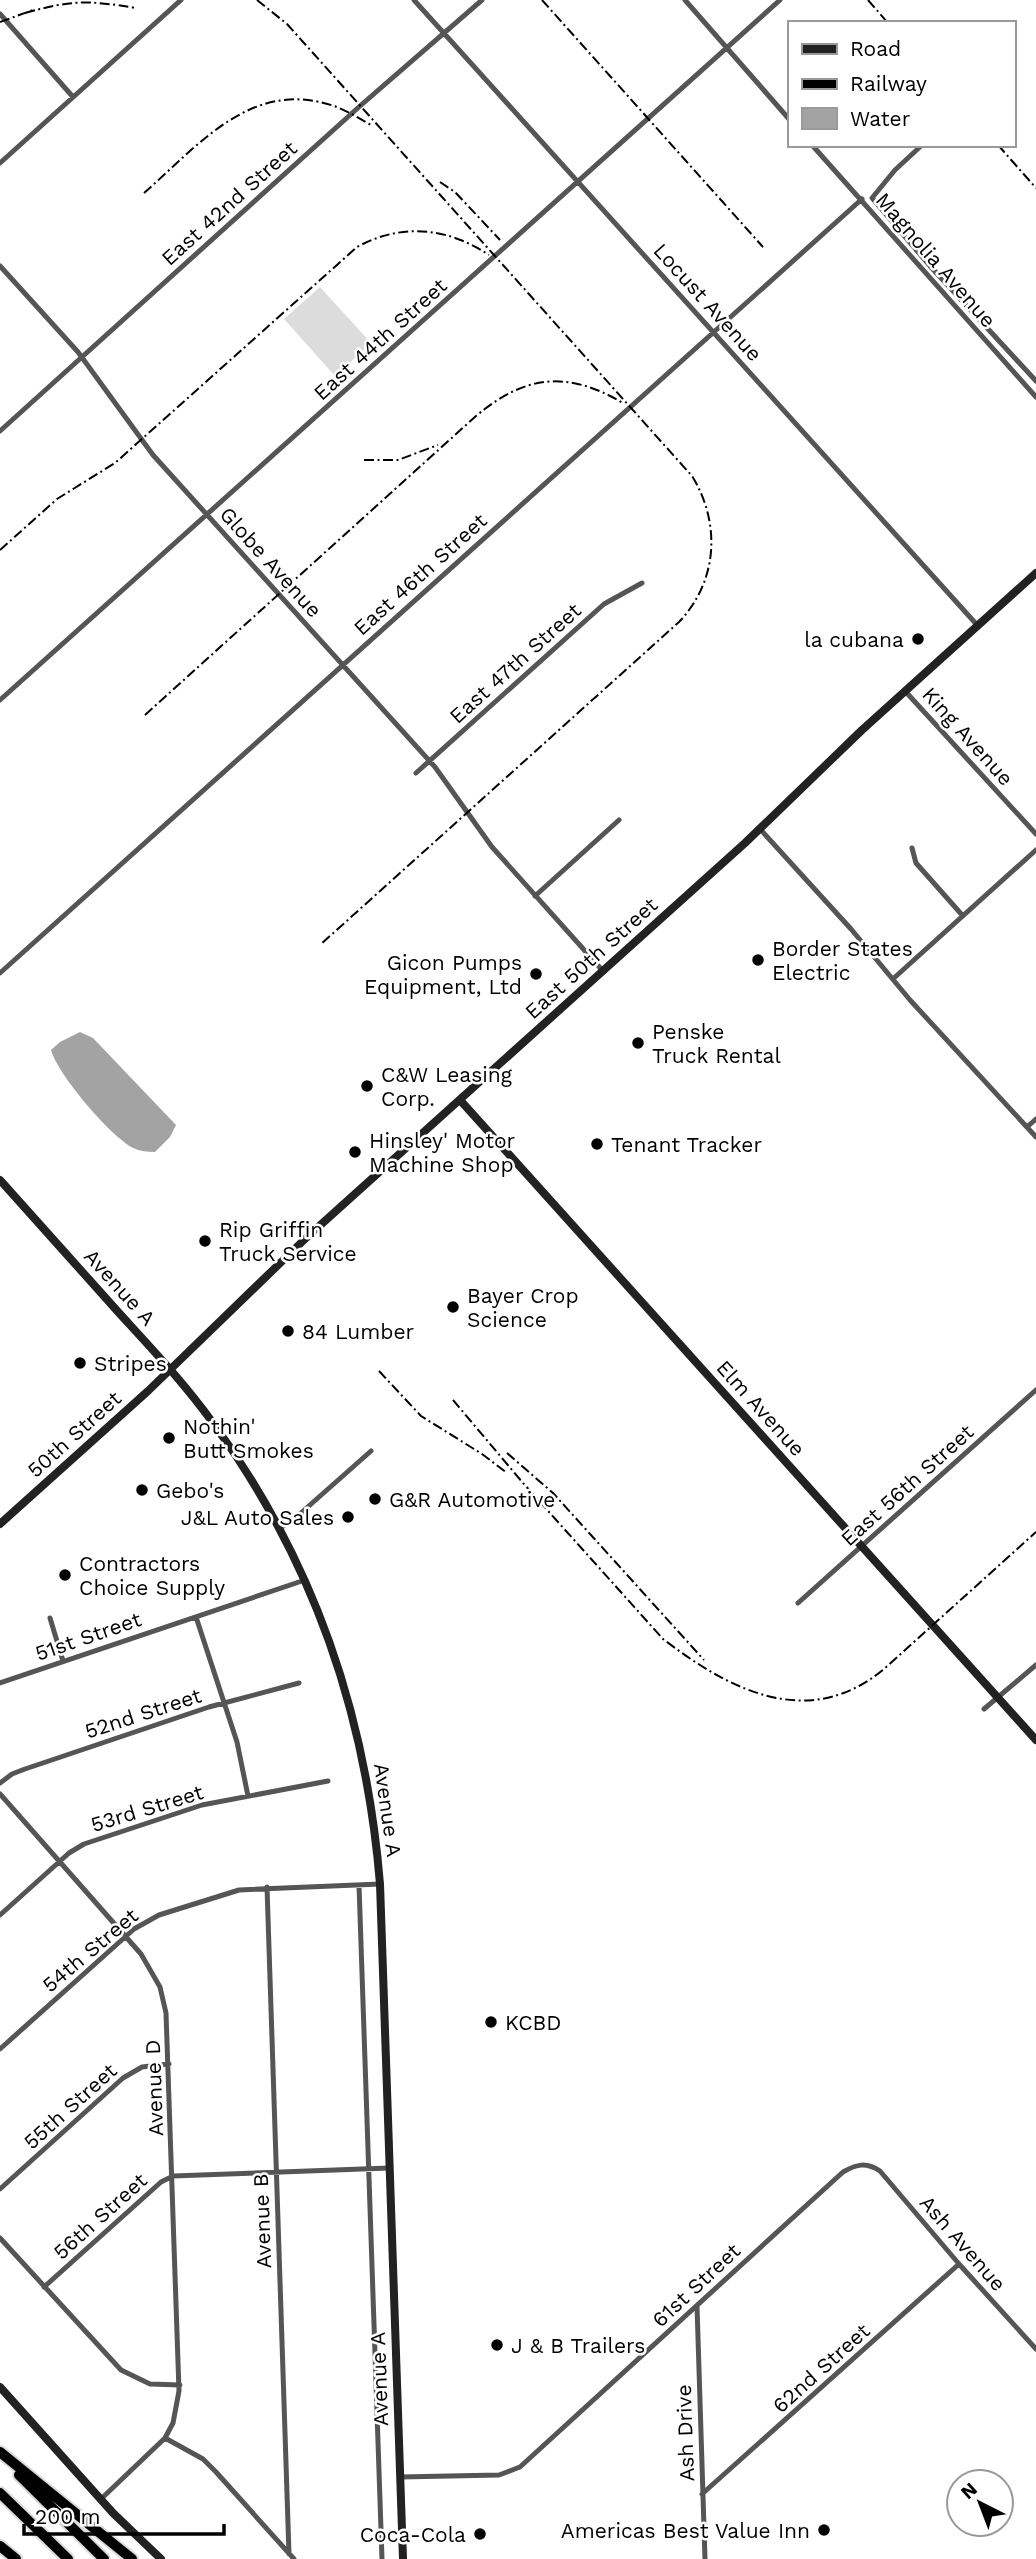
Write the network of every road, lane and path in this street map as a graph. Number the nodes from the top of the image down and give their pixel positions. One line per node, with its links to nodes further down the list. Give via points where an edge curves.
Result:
1 (181, 0): 9 (street)
2 (414, 0): 7 (street, Locust Avenue)
3 (482, 0): 7 (street, East 42nd Street)
4 (685, 0): 8 (street)
5 (780, 0): 8 (street, East 44th Street)
6 (0, 14): 9 (street)
7 (443, 33): 14 (street, Locust Avenue); 18 (street, East 42nd Street)
8 (727, 46): 10 (street); 14 (street, East 44th Street)
9 (73, 97): 13 (street)
10 (788, 118)
11 (814, 147): 15 (street, Magnolia Avenue)
12 (920, 147): 19 (street, via 873,198)
13 (0, 163)
14 (578, 181): 17 (street, Locust Avenue); 22 (street, East 44th Street)
15 (862, 199): 17 (street, East 46th Street); 20 (street, Magnolia Avenue)
16 (0, 266): 18 (street, Globe Avenue)
17 (713, 331): 25 (street, Locust Avenue); 26 (street, East 46th Street)
18 (82, 357): 21 (street, East 42nd Street); 22 (street, Globe Avenue, via 138,437)
19 (1036, 381)
20 (1036, 397)
21 (0, 431)
22 (207, 515): 26 (street, Globe Avenue); 28 (street, East 44th Street)
23 (1036, 573): 25 (main road, East 50th Street)
24 (642, 583): 29 (street, East 47th Street, via 604,604)
25 (978, 626): 27 (main road, East 50th Street)
26 (342, 665): 29 (street, Globe Avenue); 39 (street, East 46th Street)
27 (905, 691): 32 (main road, East 50th Street); 33 (street, King Avenue)
28 (0, 700)
29 (430, 761): 30 (street, East 47th Street); 36 (street, Globe Avenue, via 479,831)
30 (416, 774)
31 (619, 820): 36 (street)
32 (760, 829): 38 (main road, East 50th Street); 40 (street)
33 (1036, 834)
34 (912, 848): 37 (street, via 916,863)
35 (1036, 850): 37 (street)
36 (535, 896): 38 (street, Globe Avenue)
37 (964, 916): 40 (street)
38 (603, 971): 41 (main road, East 50th Street)
39 (0, 972)
40 (894, 978): 43 (street)
41 (460, 1100): 46 (main road, East 50th Street, via 306,1238); 51 (main road, Elm Avenue)
42 (1036, 1119): 43 (street)
43 (1027, 1127): 44 (street)
44 (1036, 1137)
45 (0, 1180): 46 (main road, Avenue A)
46 (170, 1370): 49 (main road, 50th Street); 50 (main road, Avenue A, via 231,1448)
47 (1036, 1390): 51 (street, East 56th Street)
48 (371, 1451): 50 (street)
49 (0, 1524)
50 (280, 1528): 52 (main road, Avenue A)
51 (862, 1546): 53 (street, East 56th Street); 60 (main road, Elm Avenue)
52 (305, 1580): 54 (street, 51st Street); 69 (main road, Avenue A, via 337,1662 359,1737)
53 (798, 1603)
54 (195, 1617): 56 (street, 51st Street); 61 (street)
55 (50, 1618): 56 (street)
56 (63, 1661): 58 (street, 51st Street)
57 (1036, 1665): 60 (street)
58 (0, 1683)
59 (299, 1683): 61 (street, 52nd Street)
60 (999, 1698): 62 (street); 63 (main road, Elm Avenue)
61 (224, 1703): 65 (street, 52nd Street, via 25,1769); 67 (street)
62 (984, 1709)
63 (1036, 1740)
64 (328, 1781): 67 (street, 53rd Street)
65 (0, 1783)
66 (0, 1794): 68 (street, Avenue D)
67 (248, 1796): 68 (street, 53rd Street, via 188,1809 112,1834 74,1849)
68 (60, 1861): 72 (street, 53rd Street); 73 (street, Avenue D)
69 (380, 1884): 70 (street, 54th Street); 78 (main road, Avenue A)
70 (359, 1885): 71 (street, 54th Street); 77 (street, Avenue A)
71 (267, 1888): 73 (street, 54th Street, via 222,1894 159,1915); 79 (street, Avenue B)
72 (0, 1915)
73 (127, 1936): 74 (street, 54th Street); 75 (street, Avenue D, via 160,1987)
74 (0, 2049)
75 (169, 2064): 80 (street, Avenue D); 81 (street, 55th Street, via 142,2067 123,2078)
76 (864, 2164): 83 (street, Ash Avenue, via 880,2171); 85 (street, 61st Street, via 843,2172)
77 (369, 2168): 78 (street, 56th Street); 79 (street, 56th Street); 102 (street, Avenue A)
78 (389, 2168): 91 (main road, Avenue A)
79 (276, 2171): 80 (street, 56th Street); 96 (street, Avenue B)
80 (173, 2176): 84 (street, 56th Street); 87 (street, Avenue D)
81 (0, 2189)
82 (0, 2238): 84 (street)
83 (959, 2264): 86 (street, Ash Avenue); 93 (street, 62nd Street)
84 (44, 2287): 87 (street, via 121,2370 150,2384)
85 (697, 2306): 91 (street, 61st Street, via 520,2467 499,2475); 93 (street, Ash Drive)
86 (1036, 2349)
87 (180, 2385): 89 (street, Avenue D)
88 (0, 2387): 94 (main road)
89 (166, 2438): 94 (street); 96 (street, via 209,2466)
90 (0, 2454): 99 (highway); 100 (highway)
91 (400, 2477): 103 (main road, Avenue A)
92 (0, 2493): 98 (highway)
93 (702, 2494): 104 (street, Ash Drive)
94 (101, 2499): 101 (main road)
95 (0, 2546): 97 (highway)
96 (291, 2556)
97 (16, 2559)
98 (68, 2559)
99 (104, 2559)
100 (132, 2559)
101 (161, 2559)
102 (382, 2559)
103 (403, 2559)
104 (705, 2559)

